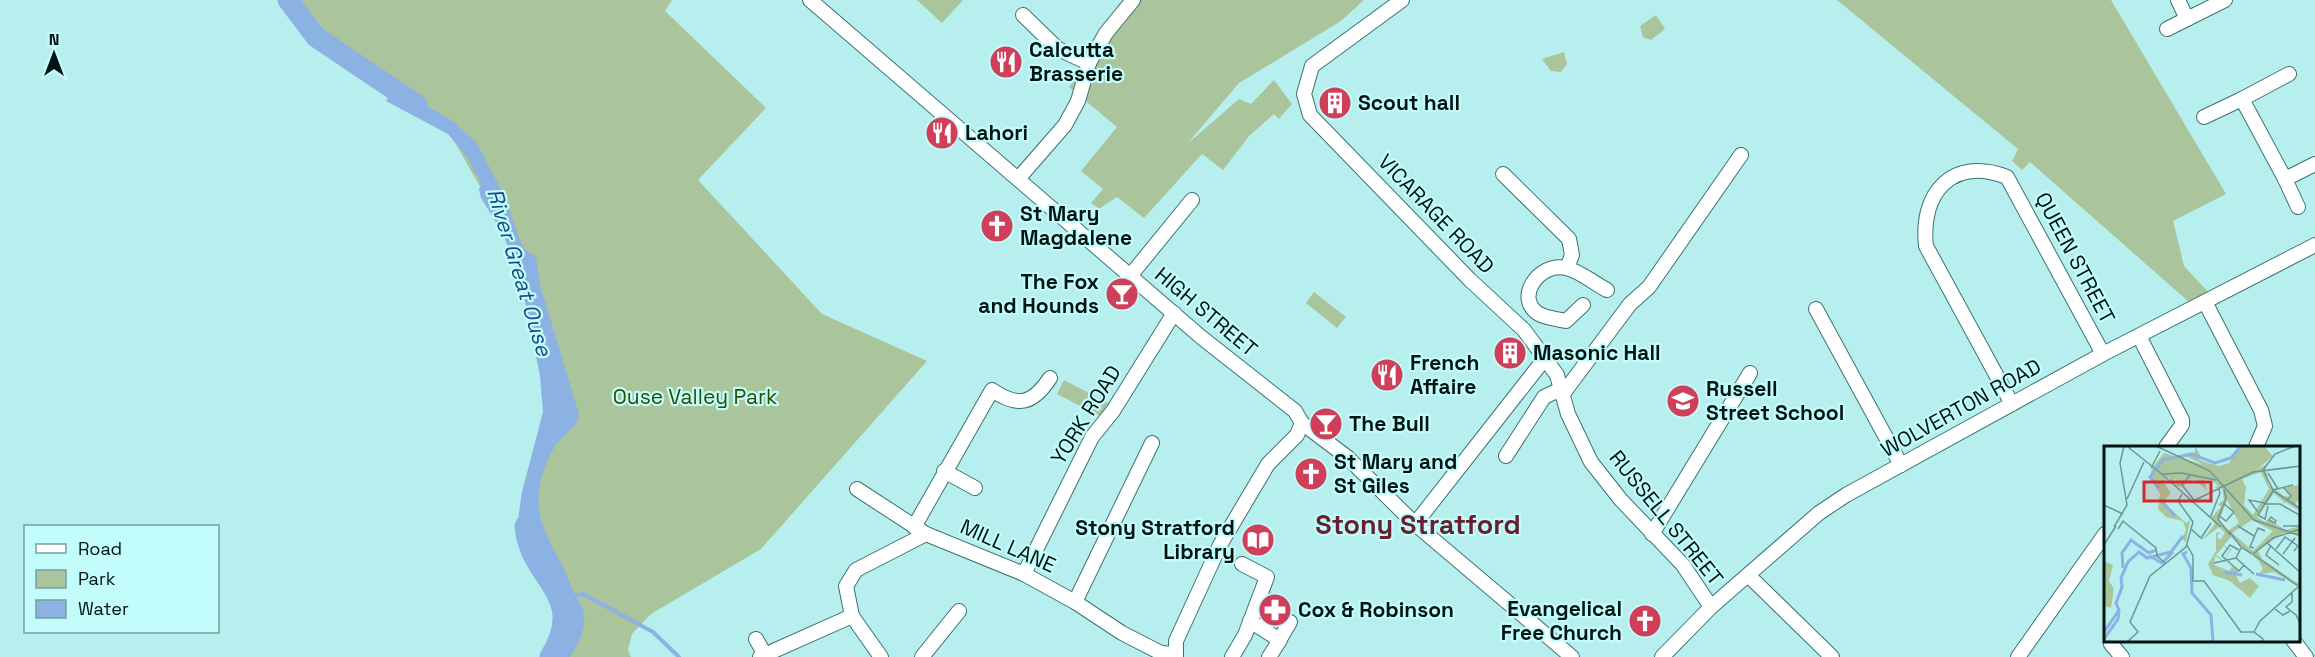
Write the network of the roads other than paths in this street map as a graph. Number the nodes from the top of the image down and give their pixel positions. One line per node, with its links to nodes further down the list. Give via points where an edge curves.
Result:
1 (810, 0): 16 (street, HIGH STREET)
2 (1133, 0): 9 (street, via 1106,33)
3 (1402, 0): 29 (street, VICARAGE ROAD, via 1311,66 1304,94 1310,115)
4 (2178, 0): 7 (street)
5 (2225, 0): 7 (street)
6 (1023, 15): 9 (street, via 1058,49)
7 (2187, 19): 8 (street)
8 (2167, 29)
9 (1089, 63): 16 (street, via 1065,125)
10 (2289, 74): 11 (street)
11 (2242, 99): 12 (street); 17 (street)
12 (2205, 117)
13 (1741, 155): 35 (street, via 1649,287 1630,304)
14 (2315, 164): 17 (street)
15 (1503, 174): 21 (street, via 1569,239 1572,255)
16 (1018, 178): 22 (street, HIGH STREET)
17 (2284, 179): 19 (street)
18 (1192, 200): 22 (street)
19 (2298, 207)
20 (2315, 245): 24 (street, WOLVERTON ROAD)
21 (1567, 268): 23 (street); 28 (street, via 1538,273 1530,286 1530,303)
22 (1130, 276): 27 (street, HIGH STREET)
23 (1607, 291)
24 (2205, 302): 30 (street, WOLVERTON ROAD); 40 (street, via 2260,410 2265,426)
25 (1583, 305): 28 (street, via 1566,321)
26 (1816, 309): 42 (street)
27 (1174, 313): 37 (street, HIGH STREET, via 1295,411); 51 (street, YORK ROAD, via 1113,411 1092,437)
28 (1539, 314): 29 (street)
29 (1524, 330): 32 (street, VICARAGE ROAD)
30 (2139, 336): 31 (street, WOLVERTON ROAD); 39 (street, via 2182,420)
31 (2103, 354): 36 (street, WOLVERTON ROAD); 36 (street, QUEEN STREET, via 2007,177 1976,170 1956,176 1940,185 1930,202 1923,224 1926,246)
32 (1546, 357): 35 (street, RUSSELL STREET); 46 (street)
33 (1750, 374): 48 (street)
34 (1050, 378): 43 (street, via 1030,400 1005,399 992,390)
35 (1562, 392): 41 (street, via 1544,397); 48 (street, RUSSELL STREET, via 1591,462)
36 (2012, 404): 42 (street, WOLVERTON ROAD)
37 (1302, 423): 46 (street, HIGH STREET, via 1347,457); 64 (street, via 1297,435 1268,464 1220,545 1176,641)
38 (1152, 443): 53 (street)
39 (2167, 446)
40 (2256, 446)
41 (1506, 456)
42 (1901, 465): 52 (street, WOLVERTON ROAD, via 1819,513)
43 (944, 471): 44 (street); 47 (street)
44 (975, 488)
45 (857, 489): 47 (street, MILL LANE)
46 (1415, 524): 69 (street, HIGH STREET)
47 (920, 530): 51 (street, MILL LANE); 56 (street, via 856,570 846,586)
48 (1652, 534): 54 (street, RUSSELL STREET, via 1683,565)
49 (2104, 535): 72 (street)
50 (1242, 564): 57 (street, via 1267,577)
51 (1024, 574): 53 (street, MILL LANE)
52 (1748, 575): 54 (street, WOLVERTON ROAD); 71 (street)
53 (1075, 602): 64 (street, MILL LANE, via 1122,633)
54 (1710, 607): 70 (street, WOLVERTON ROAD)
55 (959, 611): 66 (street)
56 (852, 616): 63 (street); 65 (street)
57 (1250, 621): 60 (street); 67 (street)
58 (1290, 622): 60 (street)
59 (756, 639): 63 (street)
60 (1280, 639): 68 (street)
61 (2112, 642): 73 (street)
62 (2295, 642): 74 (street)
63 (762, 656)
64 (1175, 656)
65 (881, 657)
66 (922, 657)
67 (1232, 657)
68 (1269, 657)
69 (1572, 657)
70 (1662, 657)
71 (1832, 657)
72 (2018, 657)
73 (2122, 657)
74 (2306, 657)

